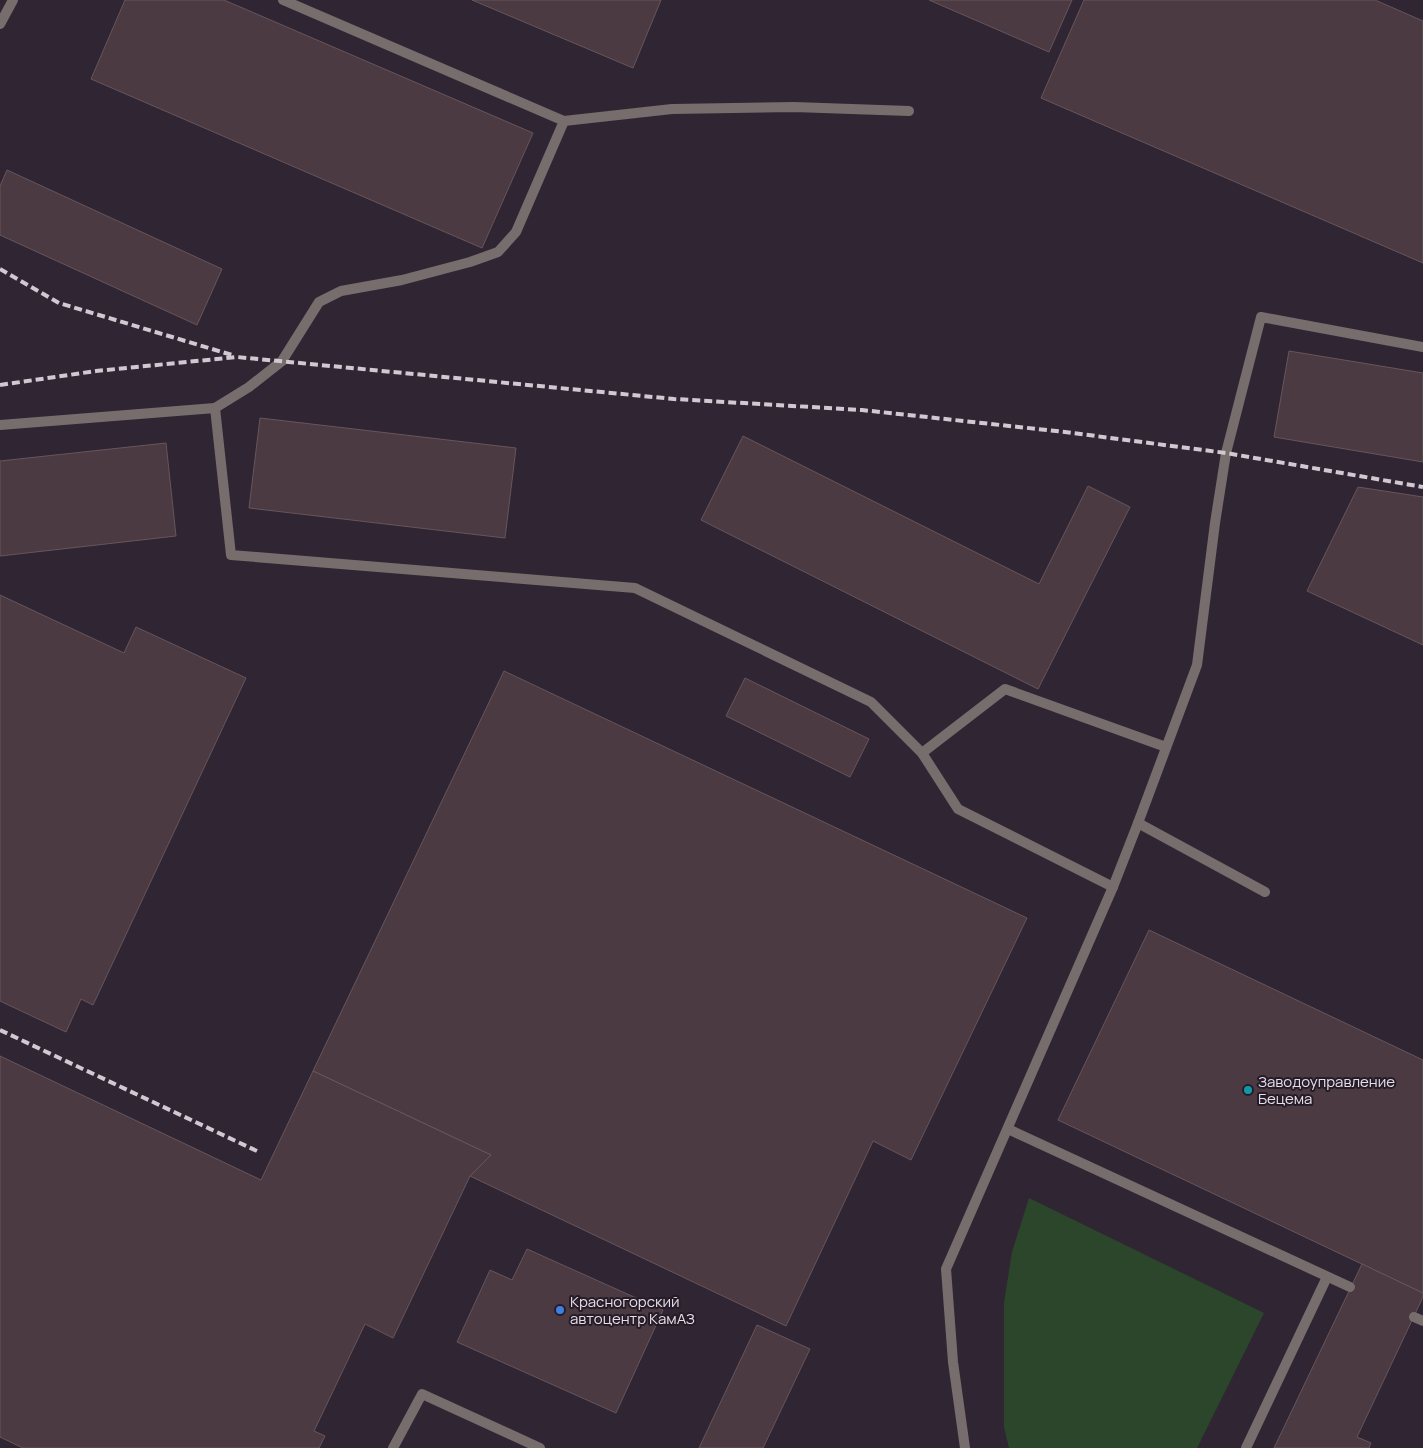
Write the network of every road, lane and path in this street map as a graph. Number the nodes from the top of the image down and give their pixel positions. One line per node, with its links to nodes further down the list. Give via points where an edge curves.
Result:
1 (13, 0): 3 (lane)
2 (283, 0): 5 (lane)
3 (0, 24)
4 (909, 111): 5 (lane, via 794,107 672,109)
5 (564, 121): 7 (lane, via 516,232 498,252 402,280 341,291 319,302 282,361)
6 (1423, 347): 9 (lane, via 1261,317 1226,453 1197,665)
7 (215, 408): 8 (lane); 10 (lane, via 231,555 635,588 871,702)
8 (0, 425)
9 (1166, 747): 10 (lane, via 1005,689); 11 (lane)
10 (922, 754): 12 (lane, via 958,809)
11 (1138, 823): 12 (lane); 13 (lane)
12 (1113, 887): 14 (lane)
13 (1265, 892)
14 (1008, 1129): 15 (lane); 19 (lane, via 946,1269 953,1362)
15 (1327, 1277): 16 (lane); 20 (lane)
16 (1350, 1288)
17 (393, 1448): 18 (lane, via 422,1394)
18 (540, 1448)
19 (965, 1448)
20 (1246, 1448)

